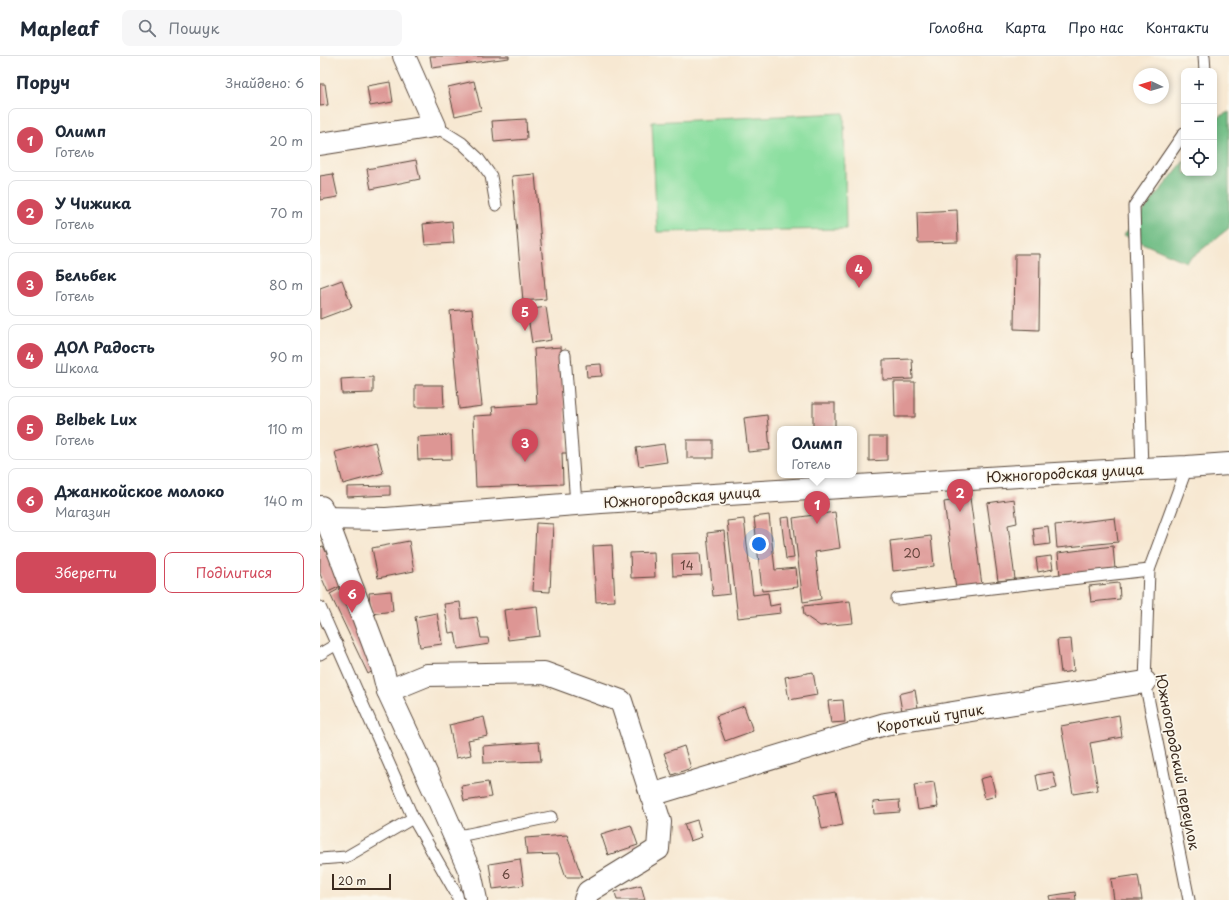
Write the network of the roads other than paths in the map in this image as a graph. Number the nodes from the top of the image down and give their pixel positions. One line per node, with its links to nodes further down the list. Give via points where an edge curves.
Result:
1 (404, 56): 4 (street)
2 (1204, 56): 3 (lane)
3 (1205, 68)
4 (435, 126): 6 (street); 7 (lane, via 462,143 478,158 491,176)
5 (1181, 137): 11 (lane, via 1134,206)
6 (320, 144)
7 (496, 205)
8 (564, 355): 12 (lane)
9 (1229, 464): 10 (street, Южногородская улица)
10 (1186, 467): 11 (street, Южногородская улица); 14 (lane, Южногородский переулок)
11 (1142, 468): 12 (street, Южногородская улица)
12 (576, 504): 13 (street, Южногородская улица, via 386,520)
13 (322, 514): 20 (street, via 382,667)
14 (1149, 570): 15 (lane); 19 (lane, Южногородский переулок)
15 (897, 599)
16 (320, 607): 17 (lane)
17 (337, 644): 18 (lane); 23 (lane)
18 (320, 654)
19 (1145, 682): 21 (street, Короткий тупик, via 885,724); 29 (lane, Южногородский переулок)
20 (388, 691): 21 (street, via 427,675 544,674 621,701); 24 (street)
21 (651, 795): 28 (street, via 660,822 658,849 588,892)
22 (551, 817): 24 (lane)
23 (414, 818): 25 (lane, via 346,857); 26 (lane)
24 (454, 837): 27 (street, via 470,872)
25 (320, 859)
26 (458, 900)
27 (476, 900)
28 (585, 900)
29 (1189, 900)

